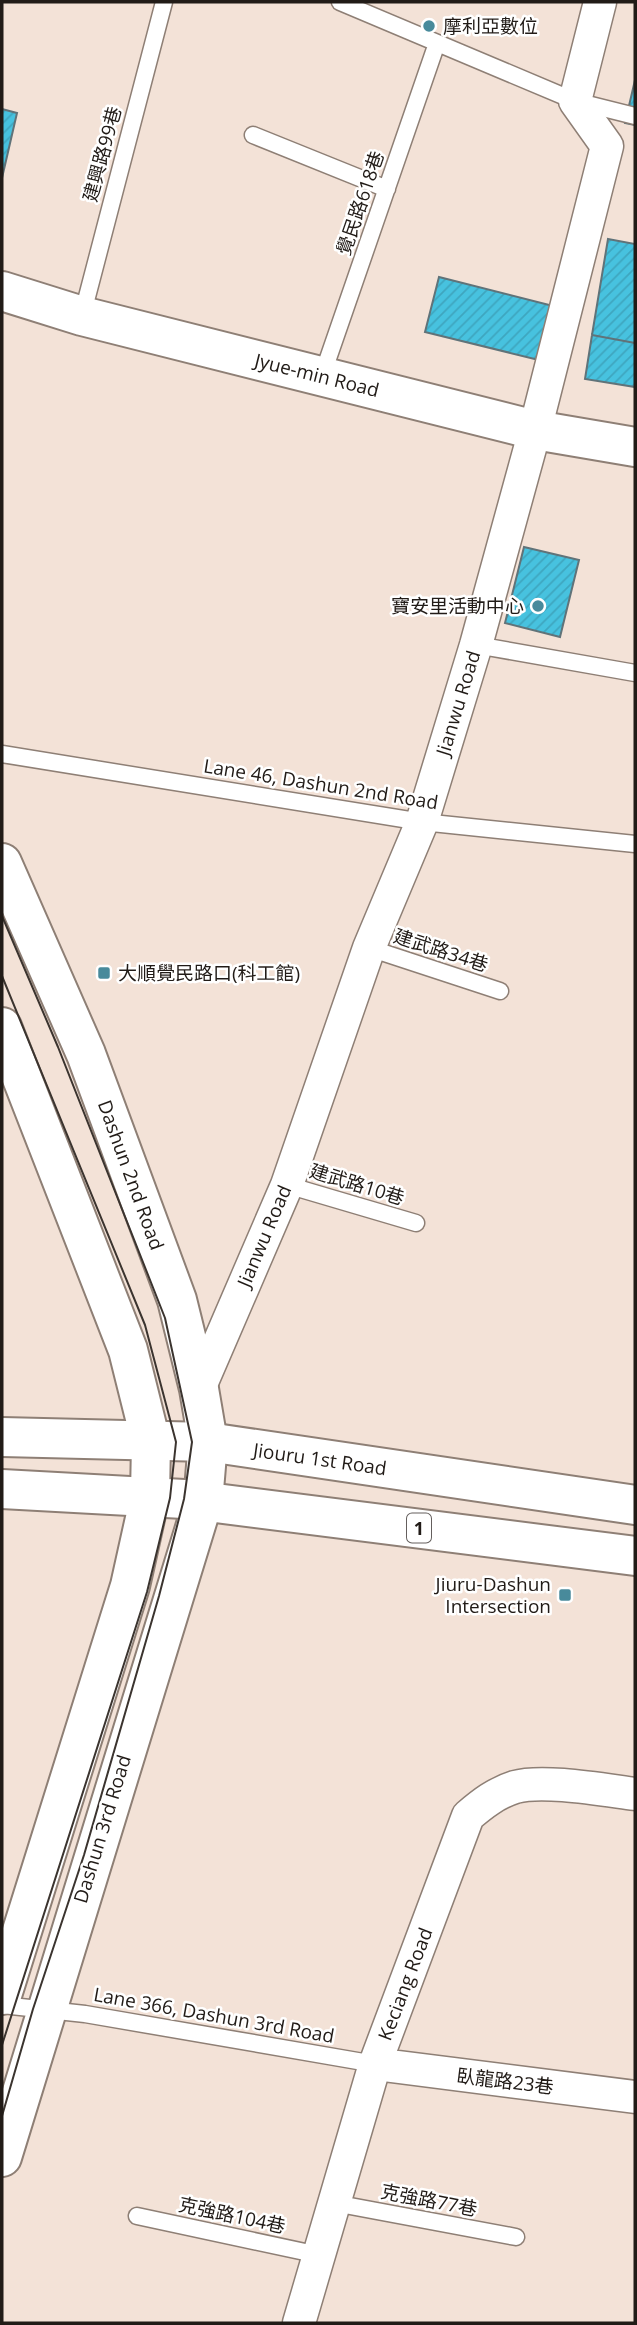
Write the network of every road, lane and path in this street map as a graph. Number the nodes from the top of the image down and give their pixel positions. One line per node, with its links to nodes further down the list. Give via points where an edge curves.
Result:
1 (164, 2): 10 (lane, 建興路99巷)
2 (340, 2): 4 (lane)
3 (600, 2): 5 (street)
4 (436, 43): 5 (lane); 8 (lane, 覺民路618巷)
5 (575, 101): 6 (lane); 12 (street, Jianwu Road, via 607,146)
6 (635, 116)
7 (253, 135): 8 (lane)
8 (387, 189): 11 (lane, 覺民路618巷)
9 (2, 291): 10 (street, Jyue-min Road)
10 (82, 316): 11 (street, Jyue-min Road)
11 (322, 376): 12 (street, Jyue-min Road)
12 (535, 430): 13 (street, Jyue-min Road); 14 (street, Jianwu Road)
13 (635, 447)
14 (476, 645): 15 (lane); 17 (street, Jianwu Road)
15 (635, 673)
16 (2, 754): 17 (lane, Lane 46, Dashun 2nd Road)
17 (422, 822): 18 (lane, Lane 46, Dashun 2nd Road); 20 (street, Jianwu Road)
18 (635, 844)
19 (2, 863): 25 (street, Dashun 2nd Road, via 86,1054 177,1300)
20 (369, 948): 21 (lane, 建武路34巷); 23 (street, Jianwu Road)
21 (500, 991)
22 (2, 1027): 27 (street, via 128,1350)
23 (287, 1185): 24 (lane, 建武路10巷); 25 (street, Jianwu Road)
24 (416, 1223)
25 (199, 1389): 28 (street, Dashun 2nd Road)
26 (2, 1437): 27 (street, Jiouru 1st Road)
27 (151, 1441): 28 (street, Jiouru 1st Road); 30 (street)
28 (208, 1442): 31 (street, Dashun 2nd Road); 32 (street, Jiouru 1st Road)
29 (2, 1489): 30 (street, 1)
30 (150, 1496): 31 (street, 1); 35 (street, via 130,1586)
31 (203, 1502): 33 (street, 1); 37 (street, Dashun 3rd Road)
32 (635, 1505)
33 (635, 1556)
34 (635, 1794): 38 (street, Keciang Road, via 557,1785 516,1787 487,1800 468,1816)
35 (2, 1994)
36 (2, 2005): 37 (lane, Lane 366, Dashun 3rd Road)
37 (45, 2011): 38 (lane, Lane 366, Dashun 3rd Road); 40 (street, Dashun 3rd Road)
38 (375, 2064): 39 (street, 臥龍路23巷); 41 (street, Keciang Road)
39 (635, 2097)
40 (2, 2157)
41 (334, 2203): 43 (lane, 克強路77巷); 44 (street, Keciang Road)
42 (137, 2216): 44 (lane, 克強路104巷)
43 (516, 2238)
44 (319, 2255): 45 (street, Keciang Road)
45 (299, 2323)

